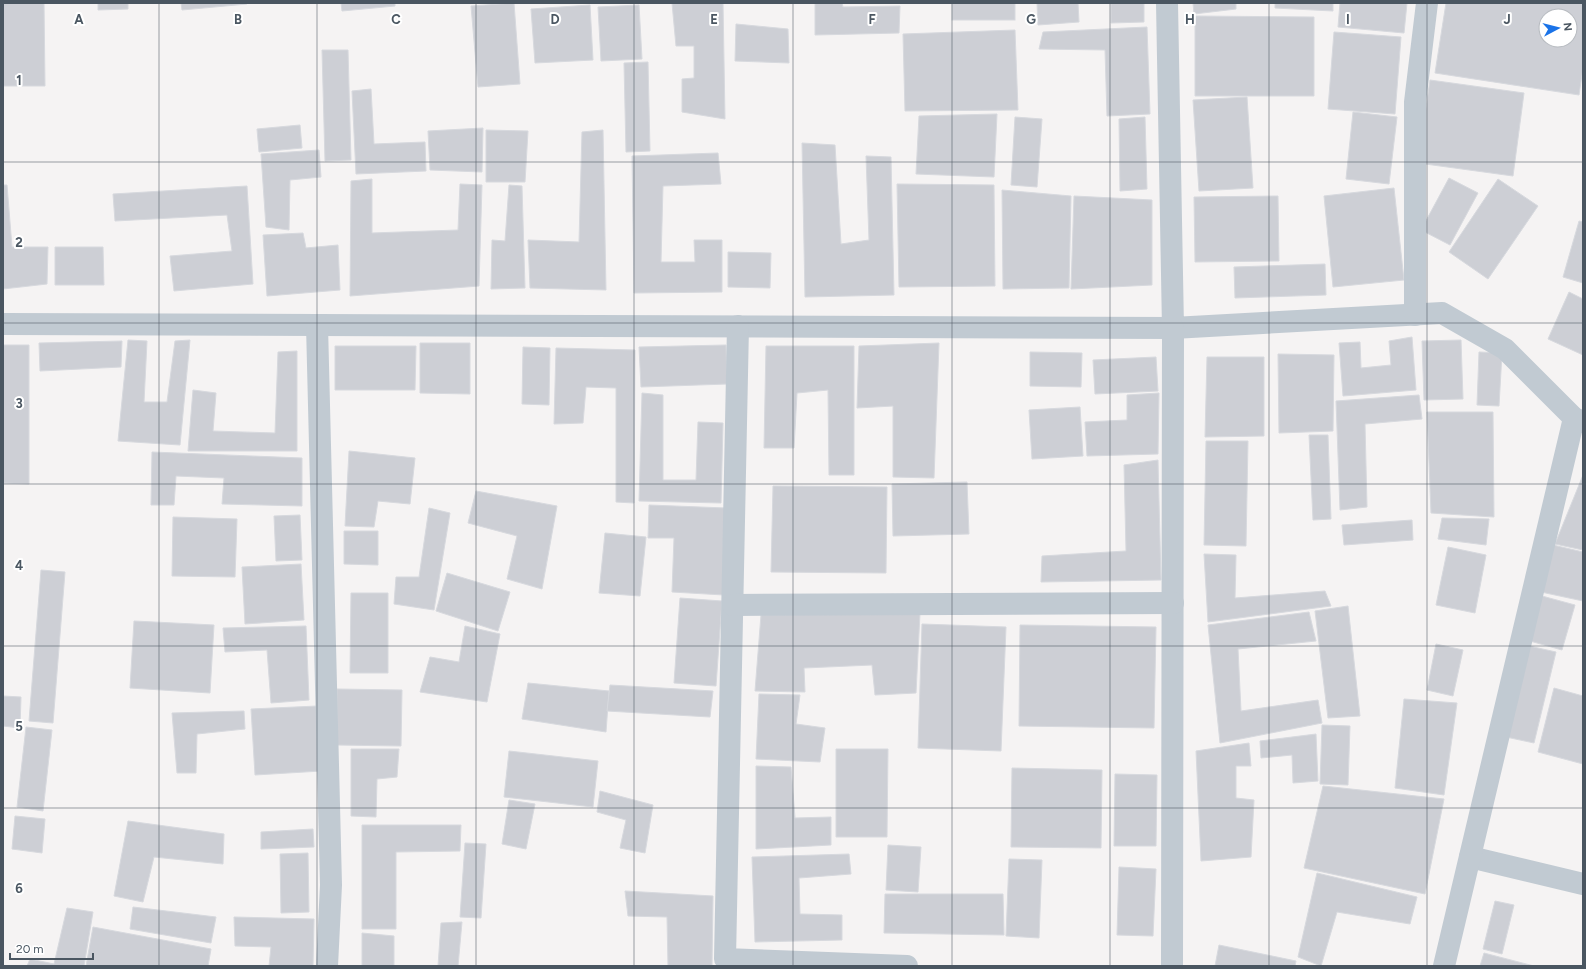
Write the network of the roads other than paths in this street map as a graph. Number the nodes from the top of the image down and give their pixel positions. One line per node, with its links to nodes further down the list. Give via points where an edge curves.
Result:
1 (1167, 3): 7 (street)
2 (1427, 3): 3 (street, via 1415,102)
3 (1415, 315): 7 (street); 8 (street, via 1442,313 1505,349)
4 (3, 324): 5 (street)
5 (317, 325): 6 (street); 14 (street, via 331,885)
6 (738, 326): 7 (street); 10 (street)
7 (1172, 328): 9 (street)
8 (1578, 420): 11 (street)
9 (1173, 603): 10 (street); 16 (street)
10 (733, 605): 13 (street)
11 (1470, 857): 12 (street); 17 (street)
12 (1583, 884)
13 (725, 962): 15 (street)
14 (327, 966)
15 (907, 966)
16 (1172, 966)
17 (1444, 966)

